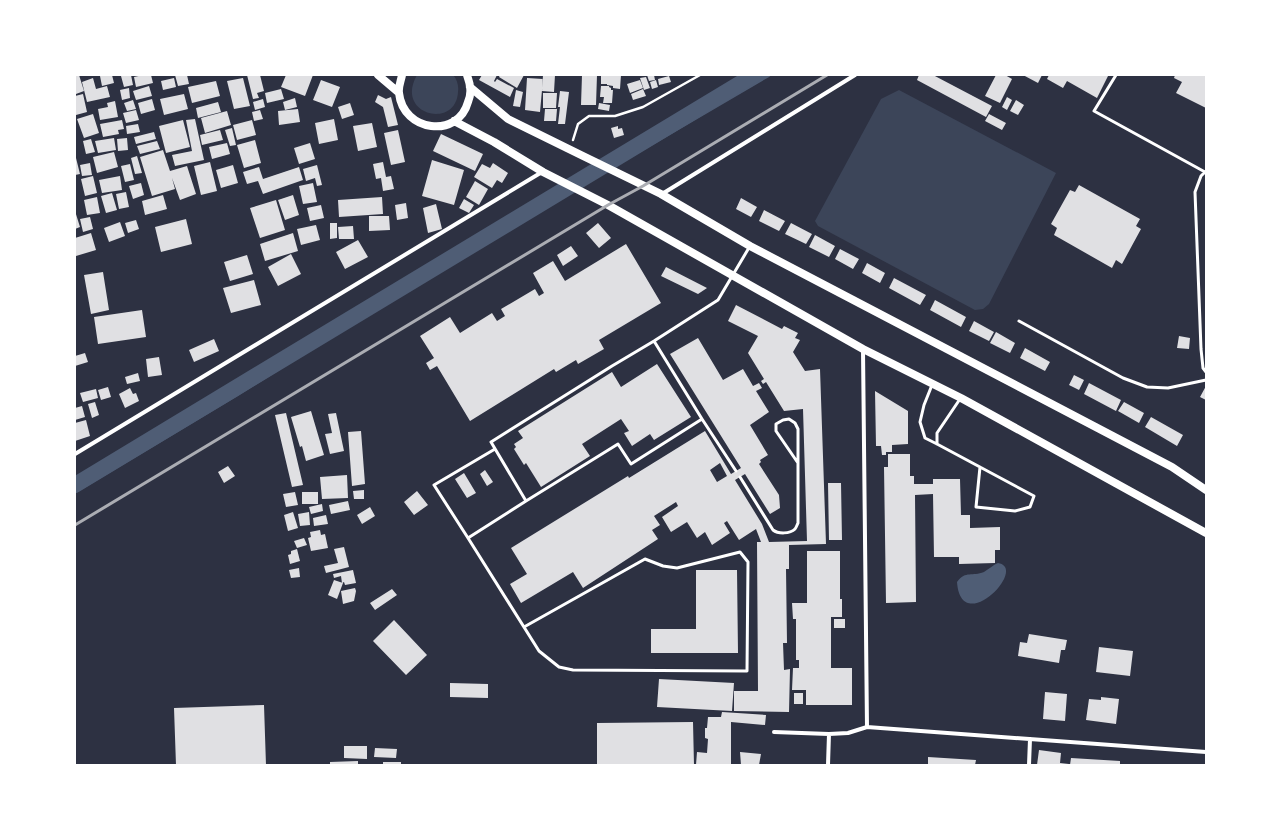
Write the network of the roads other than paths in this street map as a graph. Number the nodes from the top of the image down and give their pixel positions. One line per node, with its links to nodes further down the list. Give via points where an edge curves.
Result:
1 (378, 75): 7 (main road)
2 (402, 75): 7 (main road)
3 (467, 75): 6 (main road)
4 (855, 75): 11 (street)
5 (1116, 75): 10 (lane, via 1094,111)
6 (470, 87): 8 (main road, via 467,107); 11 (main road, via 508,119)
7 (398, 92): 8 (main road, via 401,104 417,123 438,127)
8 (454, 122): 9 (main road, via 494,142)
9 (543, 172): 13 (main road, via 608,205); 24 (street)
10 (1206, 172): 17 (lane, via 1201,176 1195,192 1201,349 1203,368)
11 (661, 194): 12 (main road)
12 (750, 246): 13 (lane); 29 (main road, via 1172,467)
13 (732, 276): 15 (lane, via 718,300); 16 (main road)
14 (1019, 321): 18 (lane, via 1124,378 1147,387 1168,388)
15 (654, 341): 21 (lane); 23 (lane, via 491,442)
16 (863, 349): 19 (main road); 34 (street)
17 (1206, 372)
18 (1206, 380)
19 (933, 384): 20 (main road); 22 (lane, via 920,422 925,438)
20 (960, 398): 22 (lane, via 937,433); 31 (main road)
21 (702, 418): 27 (lane); 30 (lane, via 630,464 618,444)
22 (937, 444): 26 (lane)
23 (495, 449): 30 (lane); 32 (lane, via 434,485)
24 (75, 454)
25 (798, 463): 25 (lane, via 798,429 790,419 783,420 776,424 776,431); 28 (lane, via 798,523 795,530 790,532 777,533 773,530)
26 (980, 467): 26 (lane, via 1034,496 1030,507 1015,511 976,507)
27 (736, 471)
28 (740, 477)
29 (1206, 490)
30 (526, 502): 32 (lane)
31 (1206, 534)
32 (468, 538): 33 (lane)
33 (524, 627): 33 (lane, via 540,651 559,667 573,670 747,671 748,562 740,552 677,568 645,559)
34 (866, 727): 36 (street, via 848,733); 37 (street)
35 (774, 732): 36 (street)
36 (829, 734): 39 (street)
37 (1030, 739): 38 (street); 40 (street)
38 (1206, 752)
39 (828, 765)
40 (1029, 765)

